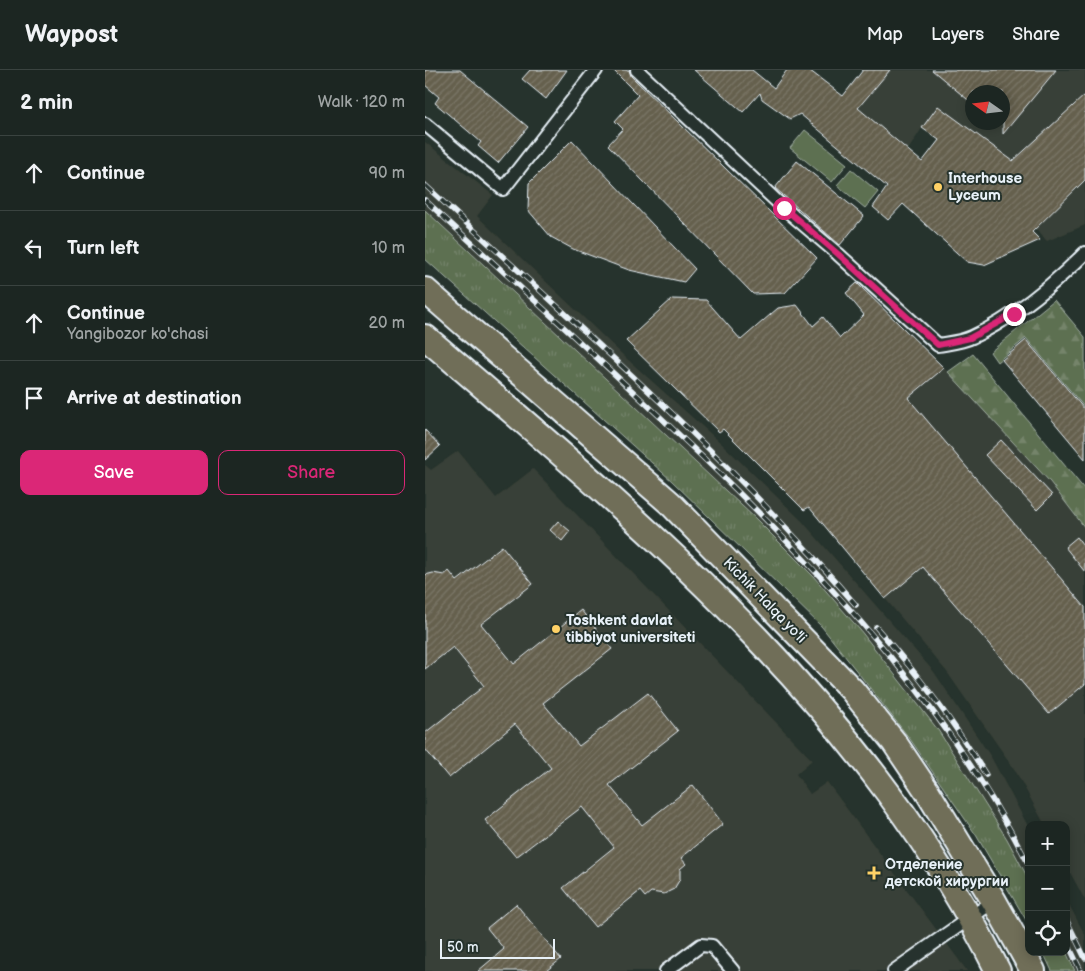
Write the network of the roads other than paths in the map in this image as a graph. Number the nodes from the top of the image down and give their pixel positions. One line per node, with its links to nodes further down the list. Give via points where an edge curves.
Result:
1 (596, 70): 3 (street, via 503,188)
2 (637, 70): 4 (street, via 784,208 938,345 970,338 1014,314 1055,282)
3 (425, 124)
4 (1085, 252)
5 (425, 290): 7 (highway, Kichik Halqa yo'li, via 670,503 852,690 894,742)
6 (425, 337): 8 (highway, Kichik Halqa yo'li, via 653,534 788,669 883,784)
7 (994, 900): 8 (street); 13 (highway, Kichik Halqa yo'li)
8 (970, 916): 11 (street); 12 (highway, Kichik Halqa yo'li)
9 (666, 971): 10 (street, via 707,944)
10 (733, 971)
11 (894, 971)
12 (998, 971)
13 (1033, 971)

